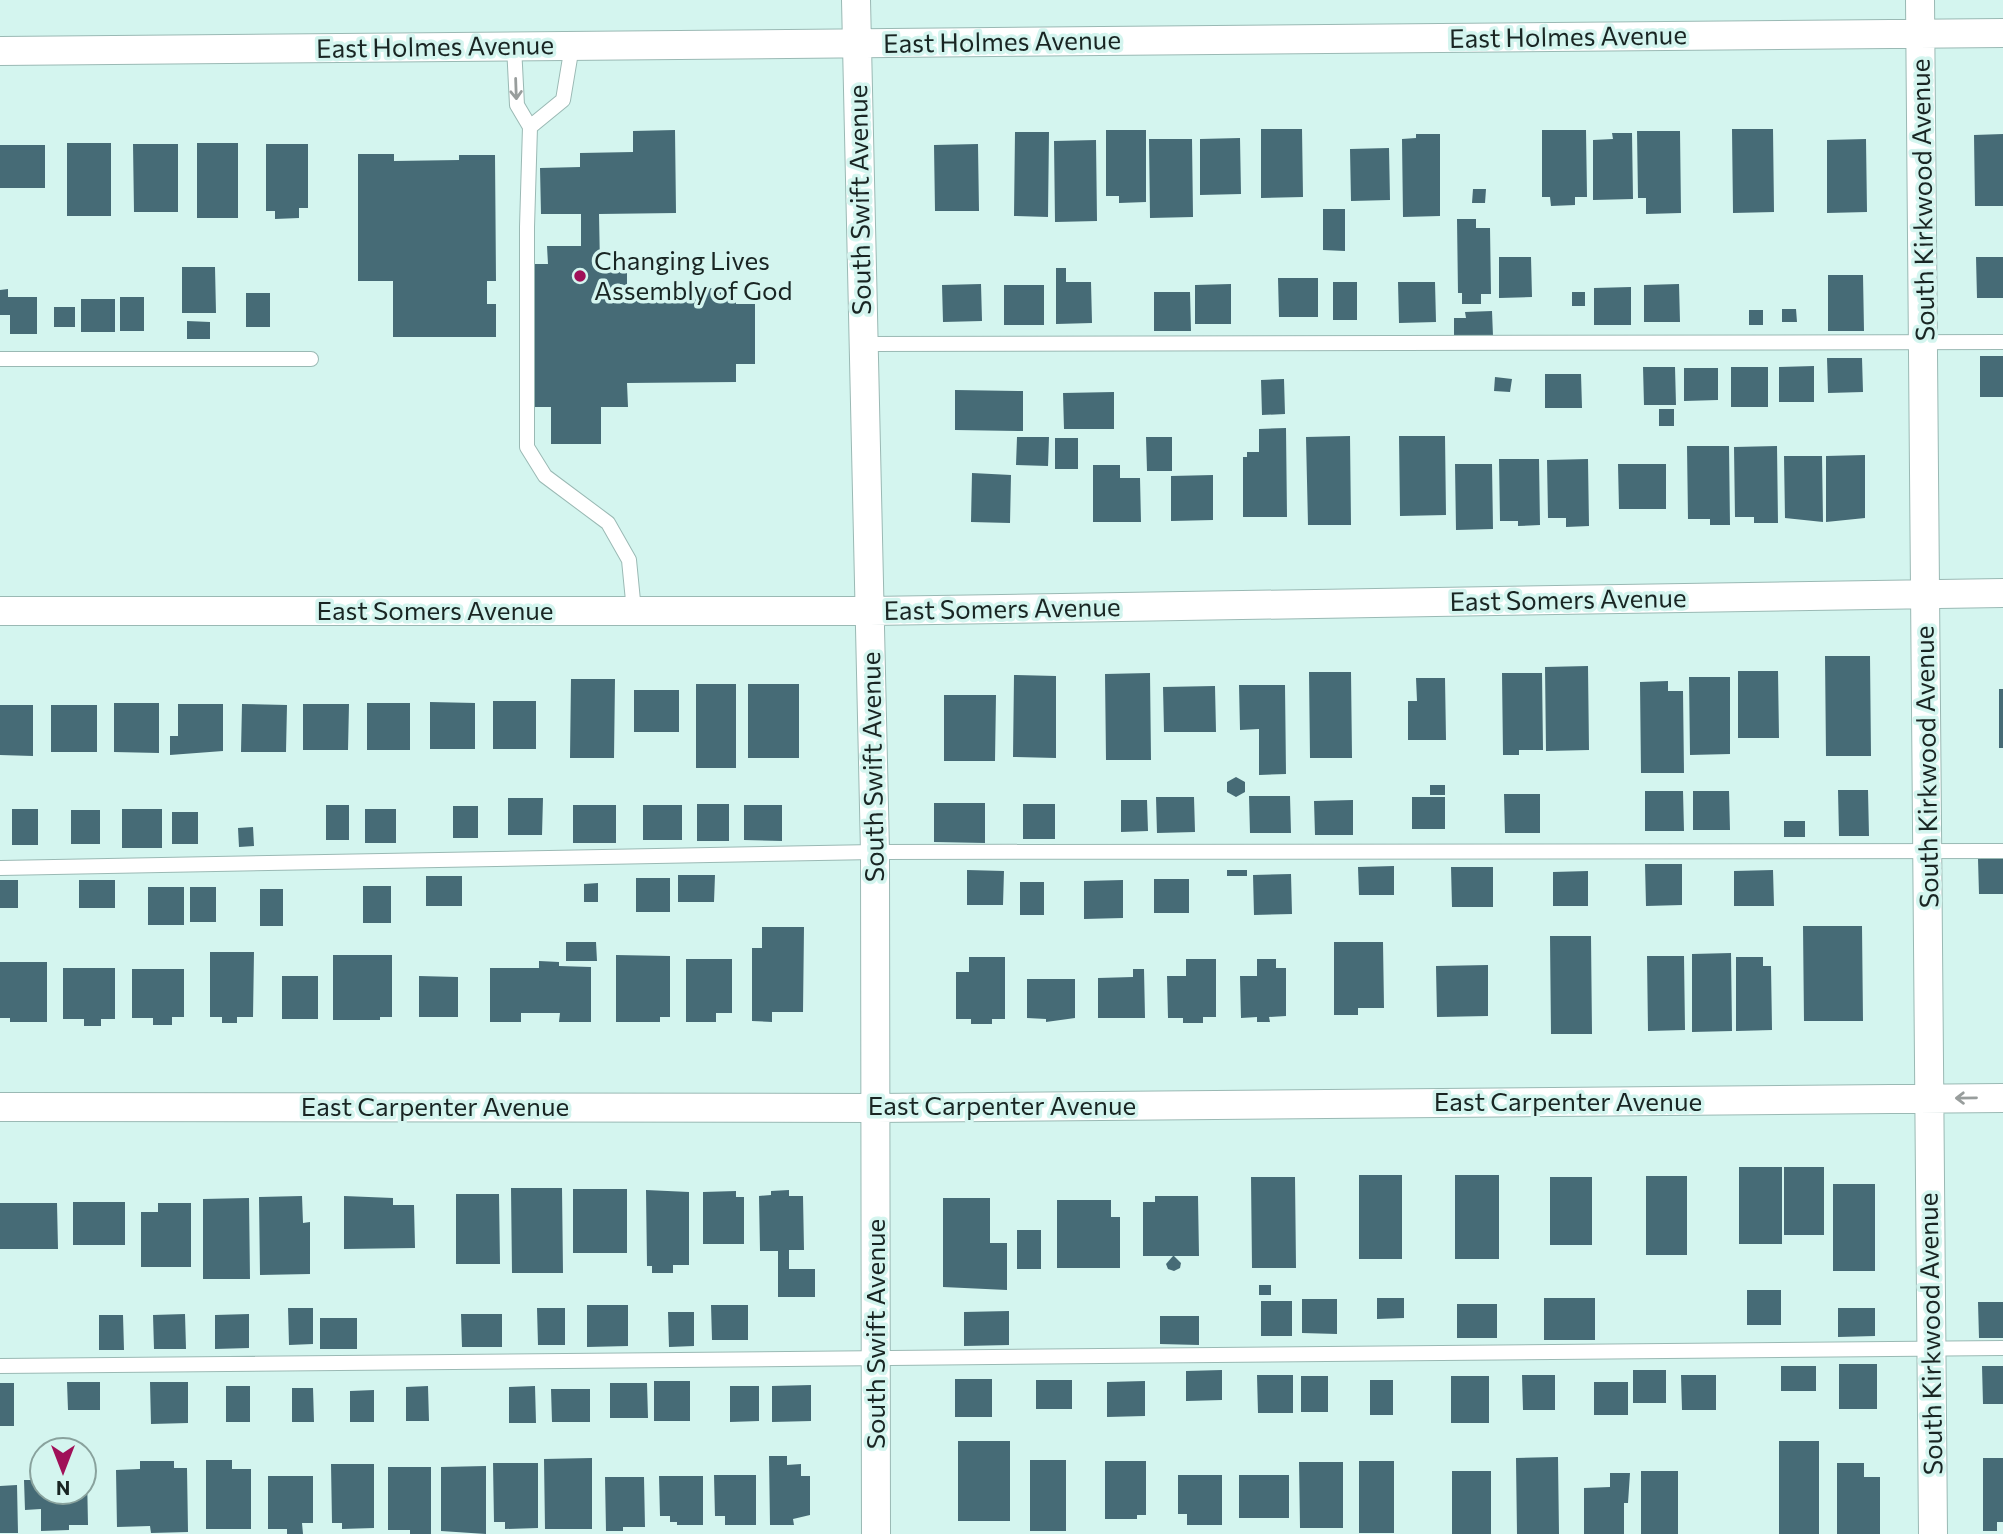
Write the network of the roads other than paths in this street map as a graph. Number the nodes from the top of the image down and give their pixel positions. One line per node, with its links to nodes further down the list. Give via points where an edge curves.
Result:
1 (856, 0): 5 (street, South Swift Avenue)
2 (1920, 0): 3 (street, South Kirkwood Avenue)
3 (1921, 33): 4 (street, East Holmes Avenue); 5 (street, East Holmes Avenue); 11 (street, South Kirkwood Avenue)
4 (2003, 33)
5 (856, 44): 7 (street, East Holmes Avenue); 12 (street, South Swift Avenue)
6 (514, 46): 7 (street, East Holmes Avenue); 8 (street, East Holmes Avenue); 9 (lane, one-way to 9, via 517,105)
7 (572, 46): 9 (lane, via 563,100)
8 (0, 51)
9 (530, 127): 18 (lane, via 527,446 545,476 608,523 629,560)
10 (2003, 342): 11 (lane)
11 (1924, 343): 12 (lane); 16 (street, South Kirkwood Avenue)
12 (864, 344): 19 (street, South Swift Avenue)
13 (0, 359): 14 (lane)
14 (311, 359)
15 (2003, 593): 16 (street, East Somers Avenue)
16 (1924, 594): 19 (street, East Somers Avenue); 22 (street, South Kirkwood Avenue)
17 (0, 611): 18 (street, East Somers Avenue)
18 (634, 611): 19 (street, East Somers Avenue)
19 (870, 611): 21 (street, South Swift Avenue)
20 (2003, 851): 22 (lane)
21 (875, 852): 22 (lane); 23 (lane); 27 (street, South Swift Avenue)
22 (1929, 852): 25 (street, South Kirkwood Avenue)
23 (0, 868)
24 (2003, 1098): 25 (street, East Carpenter Avenue, one-way to 25)
25 (1929, 1099): 27 (street, East Carpenter Avenue); 28 (street, South Kirkwood Avenue)
26 (0, 1107): 27 (street, East Carpenter Avenue)
27 (876, 1108): 30 (street, South Swift Avenue)
28 (1933, 1348): 29 (lane); 30 (lane); 33 (street, South Kirkwood Avenue)
29 (2003, 1348)
30 (876, 1356): 31 (lane); 32 (street, South Swift Avenue)
31 (0, 1366)
32 (876, 1534)
33 (1933, 1534)

